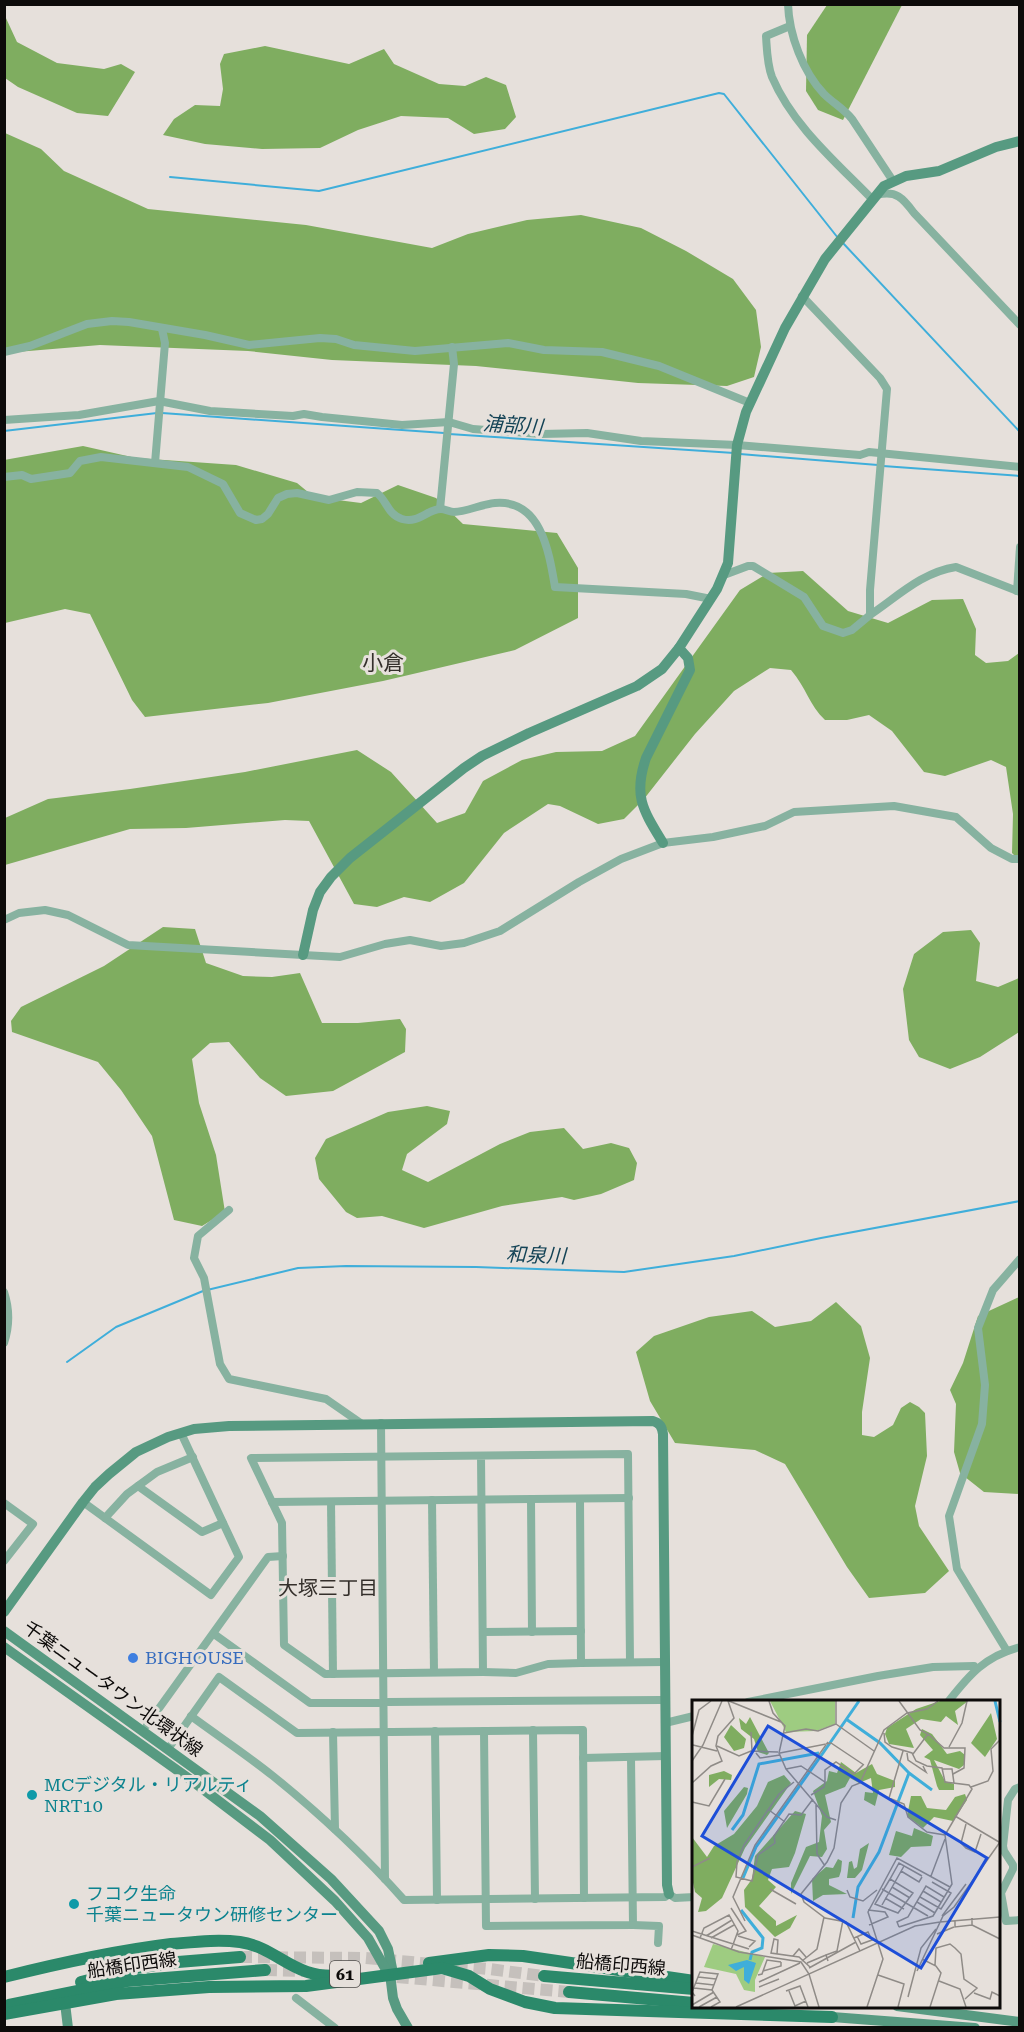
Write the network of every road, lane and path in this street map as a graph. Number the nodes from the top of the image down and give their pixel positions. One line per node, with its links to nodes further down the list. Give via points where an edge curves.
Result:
1 (788, 4): 2 (street)
2 (790, 26): 4 (street, via 802,60 819,88 845,110); 5 (street, via 766,36 771,76 813,140)
3 (1020, 141): 4 (street, via 939,171)
4 (893, 181): 5 (street)
5 (874, 197): 6 (street, via 825,259); 7 (street, via 886,192 905,201)
6 (802, 296): 12 (street); 16 (street, via 887,389)
7 (1020, 325)
8 (162, 329): 9 (street, via 249,345 320,338 415,351); 10 (street, via 129,322 102,322); 11 (street, via 165,343)
9 (452, 347): 12 (street, via 508,343 544,350 602,352 659,366); 14 (street)
10 (4, 352)
11 (159, 401): 13 (street, via 79,415); 14 (street, via 210,411 304,414 402,425); 17 (street)
12 (750, 403): 15 (street)
13 (4, 420)
14 (449, 422): 15 (street, via 473,429 587,433 641,441); 20 (street)
15 (737, 446): 16 (street); 22 (street)
16 (882, 454): 18 (street); 25 (street)
17 (155, 463): 19 (street, via 90,458 80,461 70,473 31,479); 20 (street, via 188,467 223,484 240,513 256,520 268,514 278,498 297,493 329,500 357,492 377,493 396,516 412,520)
18 (1020, 466)
19 (4, 477)
20 (440, 508): 24 (street, via 454,512 503,502 528,511 542,534 555,587 686,594)
21 (1020, 547): 23 (street)
22 (724, 575): 24 (street); 25 (street, via 753,566 804,597 819,623 835,632 852,630)
23 (1018, 591): 25 (street, via 956,567 921,578)
24 (711, 599): 26 (street)
25 (870, 615)
26 (679, 648): 27 (street, via 688,658 690,670 646,758 639,784 644,809); 30 (street, via 662,669 637,686 482,756 350,858 320,892)
27 (663, 843): 28 (street, via 765,826 794,812 894,806 956,817 991,848); 30 (street, via 621,859 500,931 464,944 441,946 410,940 340,957)
28 (1020, 859)
29 (4, 920): 30 (street, via 19,913 45,910 68,915 128,945)
30 (303, 955)
31 (229, 1210): 37 (street, via 198,1236 194,1258 204,1278 220,1364 229,1379 327,1399)
32 (1020, 1259): 65 (street, via 993,1290 978,1328 985,1385 982,1424 949,1516 957,1569)
33 (4, 1292): 34 (street)
34 (6, 1305): 35 (street, via 9,1330)
35 (4, 1343)
36 (381, 1423): 37 (street); 41 (street); 67 (street, via 657,1422 663,1434)
37 (362, 1424): 38 (street, via 219,1426)
38 (181, 1433): 40 (street); 49 (street, via 136,1452 108,1474)
39 (481, 1456): 41 (street); 44 (street, via 628,1454); 47 (street)
40 (193, 1457): 42 (street, via 158,1472); 54 (street)
41 (381, 1457): 48 (street); 50 (street, via 251,1458)
42 (138, 1486): 53 (street); 54 (street, via 202,1532)
43 (580, 1498): 44 (street); 45 (street); 59 (street)
44 (629, 1498): 66 (street)
45 (531, 1499): 47 (street); 61 (street)
46 (432, 1500): 47 (street); 48 (street); 70 (street)
47 (481, 1500): 60 (street)
48 (381, 1501): 51 (street); 72 (street)
49 (83, 1502): 53 (street); 57 (street)
50 (272, 1502): 51 (street); 55 (street, via 282,1523)
51 (331, 1502): 73 (street)
52 (4, 1503): 56 (street, via 33,1524)
53 (105, 1518): 54 (street, via 212,1594 238,1557)
54 (223, 1523)
55 (283, 1556): 62 (street, via 268,1557); 73 (street, via 284,1645 325,1674)
56 (5, 1559)
57 (4, 1612)
58 (4, 1631): 88 (street, 千葉ニュータウン北環状線)
59 (580, 1631): 61 (street); 68 (street)
60 (483, 1632): 61 (street); 71 (street)
61 (532, 1632)
62 (214, 1634): 78 (street, via 310,1704); 82 (street)
63 (4, 1647): 89 (street, 千葉ニュータウン北環状線)
64 (1020, 1647): 65 (street)
65 (1007, 1651): 76 (street, via 969,1675)
66 (630, 1662): 67 (street); 68 (street)
67 (665, 1662): 81 (street)
68 (581, 1663): 71 (street, via 548,1664 516,1673)
69 (974, 1666): 75 (street, via 922,1669)
70 (434, 1672): 71 (street); 72 (street)
71 (483, 1672)
72 (383, 1673): 73 (street); 87 (street)
73 (333, 1674)
74 (661, 1700): 77 (street)
75 (759, 1700)
76 (950, 1700)
77 (388, 1702)
78 (379, 1703)
79 (190, 1716): 86 (street, via 219,1677 297,1733); 88 (street); 94 (street, via 272,1775)
80 (692, 1716): 81 (street)
81 (665, 1723): 90 (street)
82 (147, 1725)
83 (533, 1730): 85 (street); 92 (street, via 583,1730); 101 (street)
84 (435, 1731): 85 (street); 87 (street); 102 (street)
85 (484, 1731): 100 (street)
86 (333, 1732): 87 (street); 94 (street)
87 (384, 1732): 95 (street)
88 (166, 1748): 89 (street); 108 (street, 千葉ニュータウン北環状線, via 260,1816 331,1879 379,1931 388,1949)
89 (157, 1756): 108 (street, 千葉ニュータウン北環状線, via 297,1863 368,1938)
90 (666, 1756): 91 (street); 96 (street)
91 (631, 1757): 92 (street); 97 (street)
92 (583, 1758): 99 (street)
93 (1020, 1787): 103 (street, via 1008,1800 1003,1846 1013,1869 1001,1893 1006,1921)
94 (334, 1829): 95 (street)
95 (385, 1879): 102 (street, via 404,1900)
96 (669, 1894): 97 (street); 98 (street, via 675,1898)
97 (633, 1897): 99 (street); 104 (street)
98 (692, 1897)
99 (584, 1898): 101 (street)
100 (486, 1899): 101 (street); 102 (street); 104 (street, via 486,1926)
101 (535, 1899)
102 (437, 1900)
103 (1020, 1920)
104 (633, 1925): 105 (street, via 659,1926)
105 (658, 1943)
106 (240, 1957): 115 (main road, 船橋印西線, via 136,1968)
107 (265, 1970): 118 (main road, 船橋印西線, via 127,1981)
108 (389, 1970): 110 (main road, 61, via 318,1975 303,1972 252,1945 208,1940 95,1955); 111 (main road, 61, via 489,1954); 116 (main road, 61, via 306,1986 171,1990); 122 (main road, via 442,1968 525,2002 555,2008); 126 (street, via 393,1998)
109 (544, 1976): 112 (main road, 船橋印西線)
110 (4, 1977)
111 (692, 1982)
112 (692, 1989)
113 (569, 1992): 117 (main road, 船橋印西線)
114 (296, 1998): 125 (street)
115 (4, 2001)
116 (65, 2003): 121 (main road, 61); 124 (street)
117 (692, 2003)
118 (4, 2006)
119 (743, 2008): 122 (main road)
120 (905, 2008): 123 (street)
121 (4, 2014)
122 (832, 2017): 127 (street)
123 (1020, 2022)
124 (68, 2028)
125 (335, 2028)
126 (408, 2028)
127 (975, 2028)

